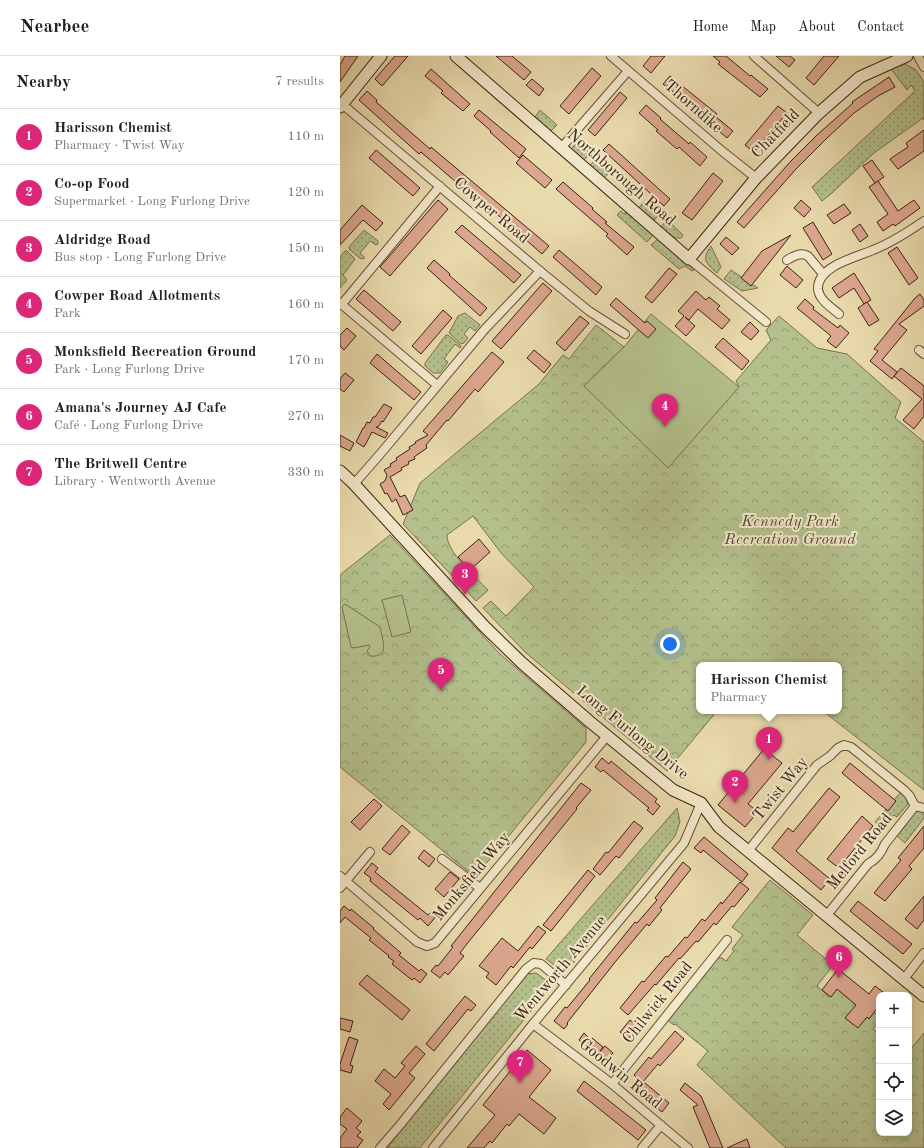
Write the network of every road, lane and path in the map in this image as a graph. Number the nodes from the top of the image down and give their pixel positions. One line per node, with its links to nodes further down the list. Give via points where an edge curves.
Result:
1 (381, 56): 9 (street)
2 (456, 56): 11 (street, Northborough Road)
3 (612, 56): 8 (street, Thorndike)
4 (754, 56): 10 (street)
5 (907, 56): 10 (street, Chatfield, via 860,77)
6 (918, 56): 7 (street)
7 (924, 67)
8 (628, 70): 11 (street); 12 (street, Thorndike)
9 (341, 105): 13 (street, Cowper Road)
10 (819, 112): 12 (street, Chatfield)
11 (562, 148): 15 (street, Northborough Road)
12 (756, 178): 15 (street, Chatfield)
13 (440, 186): 17 (street, Cowper Road); 19 (street)
14 (924, 221): 18 (street, via 904,235 872,251 851,257)
15 (689, 259): 21 (street, Northborough Road)
16 (787, 260): 18 (street, via 797,255 808,256)
17 (540, 271): 22 (street, Cowper Road, via 589,311); 23 (street)
18 (823, 274): 20 (street, via 818,285 820,294)
19 (341, 303): 23 (street)
20 (839, 314)
21 (766, 322)
22 (625, 334)
23 (437, 385): 25 (street)
24 (340, 471): 25 (street, Long Furlong Drive)
25 (354, 484): 26 (street, Long Furlong Drive, via 484,626 522,663)
26 (607, 736): 27 (street, Long Furlong Drive, via 673,790); 35 (street, Monksfield Way)
27 (701, 803): 30 (street, Long Furlong Drive, via 720,827); 40 (street, Wentworth Avenue, via 684,843)
28 (915, 806): 29 (street); 30 (street, Twist Way, via 904,790 851,747 844,745 817,764); 36 (street, Melford Road, via 884,844 875,860 868,864)
29 (924, 808)
30 (748, 851): 36 (street, Long Furlong Drive)
31 (370, 852): 33 (street)
32 (442, 859): 35 (street)
33 (343, 878): 34 (street); 35 (street, Monksfield Way, via 417,942 426,946 435,943)
34 (340, 888)
35 (480, 888)
36 (826, 915): 39 (street, Long Furlong Drive)
37 (727, 940): 43 (street, Chilwick Road)
38 (924, 953): 39 (street)
39 (904, 979): 41 (street, Long Furlong Drive)
40 (566, 985): 42 (street, Wentworth Avenue); 45 (street, via 541,964 534,963 526,970)
41 (924, 996)
42 (533, 1024): 43 (street, Goodwin Road); 46 (street, Wentworth Avenue)
43 (612, 1084): 44 (street, Goodwin Road)
44 (661, 1125): 47 (street); 48 (street, Goodwin Road)
45 (380, 1148)
46 (433, 1148)
47 (642, 1148)
48 (688, 1148)

